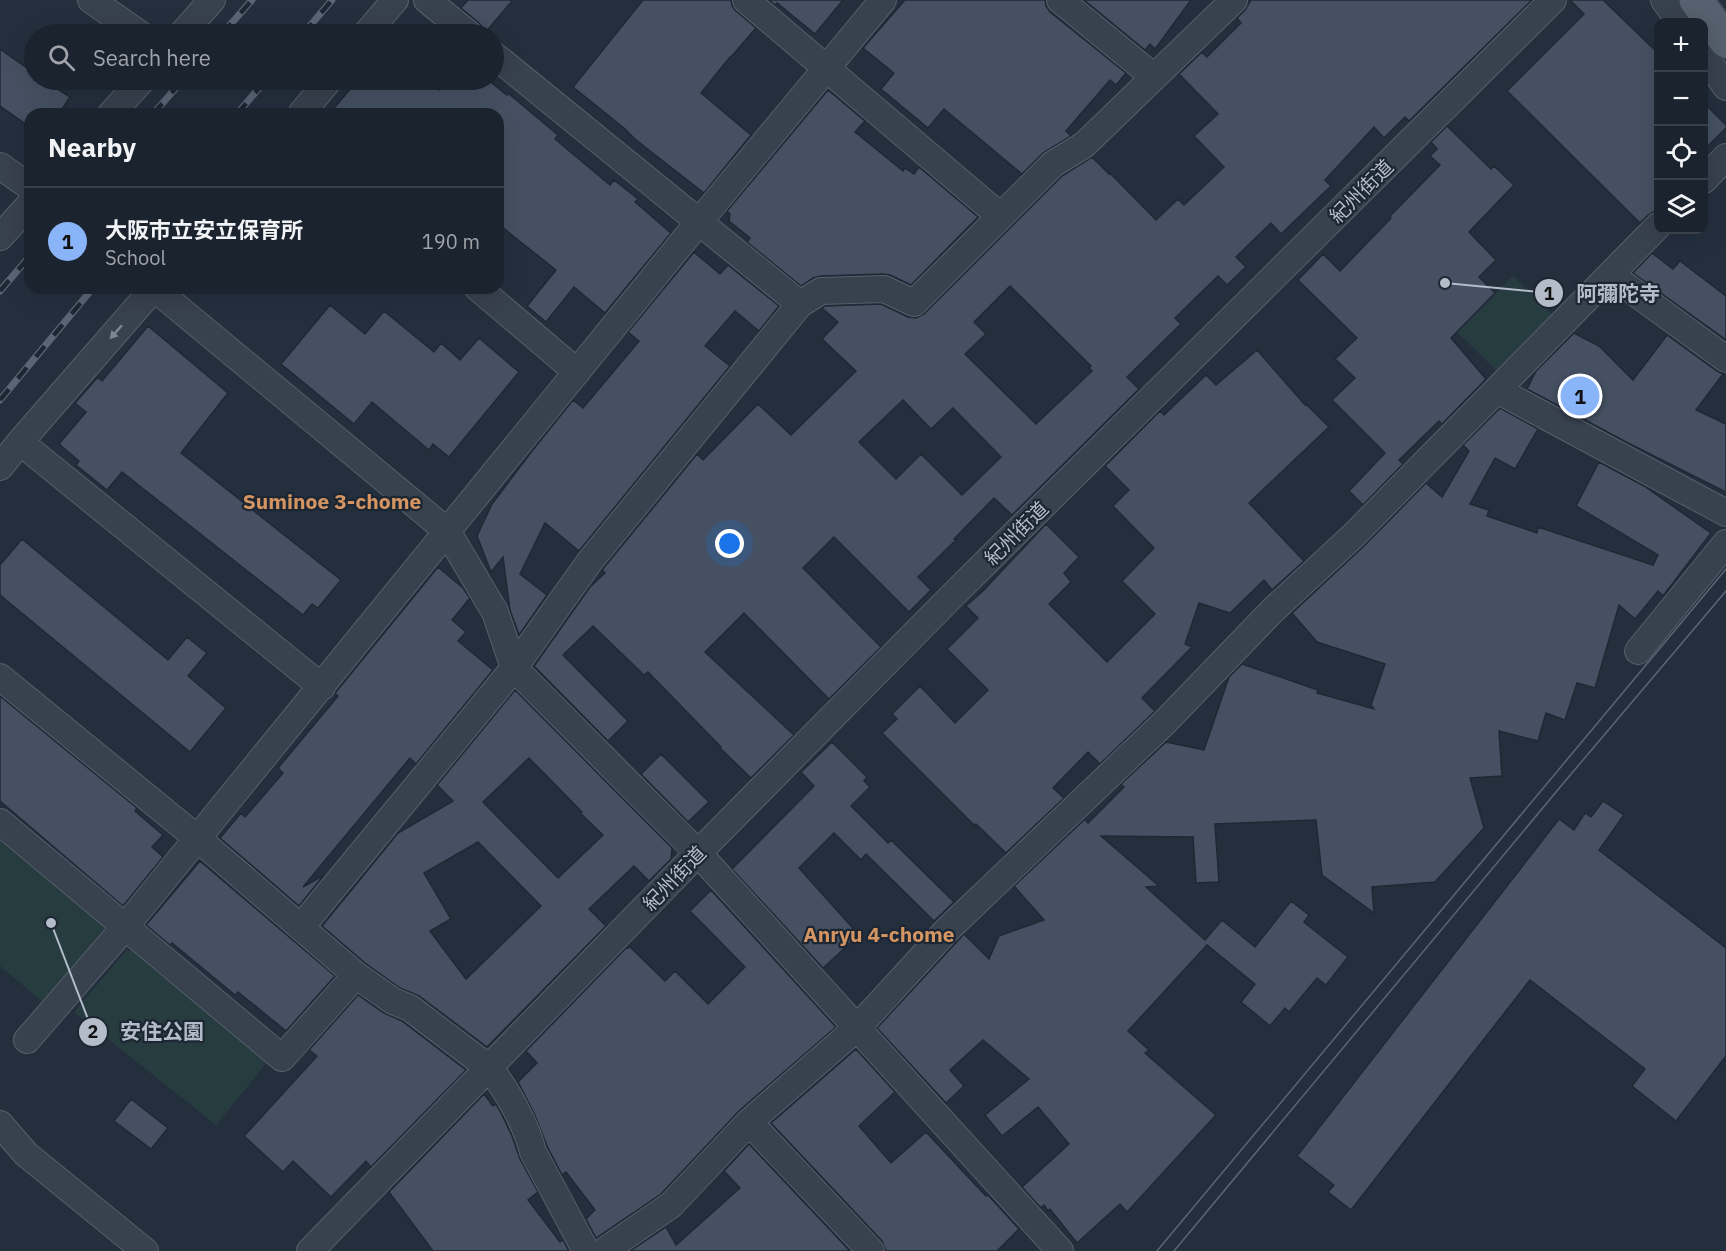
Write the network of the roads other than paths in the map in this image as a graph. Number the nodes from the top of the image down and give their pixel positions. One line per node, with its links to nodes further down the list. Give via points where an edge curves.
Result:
1 (91, 0): 13 (street)
2 (212, 0): 14 (street)
3 (395, 0): 15 (street)
4 (427, 0): 16 (street)
5 (746, 0): 20 (street)
6 (883, 0): 20 (street)
7 (1060, 0): 21 (street)
8 (1234, 0): 21 (street)
9 (1553, 0): 55 (street, 紀州街道)
10 (1664, 0): 12 (street)
11 (1696, 0): 17 (main road)
12 (1677, 18)
13 (126, 24)
14 (191, 24)
15 (375, 24)
16 (457, 24)
17 (1726, 42)
18 (1708, 62): 22 (street)
19 (504, 63): 33 (street)
20 (826, 67): 32 (street); 33 (street)
21 (1154, 77): 32 (street, via 1084,145 1053,165)
22 (1726, 87)
23 (133, 90): 25 (street)
24 (321, 90): 26 (street)
25 (116, 108)
26 (306, 108)
27 (1726, 157): 29 (street)
28 (0, 166): 30 (street)
29 (1708, 176)
30 (24, 183)
31 (24, 211): 35 (street)
32 (1000, 216): 40 (street, via 914,303 884,289 821,291)
33 (698, 223): 40 (street); 42 (street)
34 (1654, 231): 36 (street)
35 (0, 237)
36 (1611, 275): 41 (street); 43 (street)
37 (149, 294): 44 (street, one-way to 44)
38 (161, 294): 47 (street)
39 (485, 294): 42 (street)
40 (800, 304): 50 (street, via 590,561)
41 (1726, 359)
42 (577, 372): 47 (street)
43 (1497, 390): 46 (street); 59 (street, via 1165,722 947,930)
44 (20, 442): 45 (street); 52 (street)
45 (0, 467)
46 (1726, 513)
47 (447, 531): 50 (street, via 495,612); 52 (street)
48 (1726, 543): 49 (street)
49 (1638, 651)
50 (514, 668): 55 (street); 57 (street)
51 (0, 677): 54 (street)
52 (322, 687): 54 (street)
53 (0, 822): 56 (street)
54 (197, 838): 56 (street); 57 (street)
55 (698, 853): 59 (street); 61 (street, 紀州街道)
56 (125, 927): 58 (street, via 282,1058); 60 (street)
57 (301, 927): 58 (street)
58 (356, 975): 61 (street, via 410,1008)
59 (858, 1028): 62 (street); 64 (street)
60 (27, 1040)
61 (487, 1070): 66 (street, 紀州街道); 67 (street, via 499,1080)
62 (749, 1122): 68 (street, via 671,1205); 69 (street)
63 (0, 1124): 65 (street, via 26,1154)
64 (1046, 1246)
65 (145, 1251)
66 (310, 1251)
67 (586, 1251)
68 (604, 1251)
69 (871, 1251)

